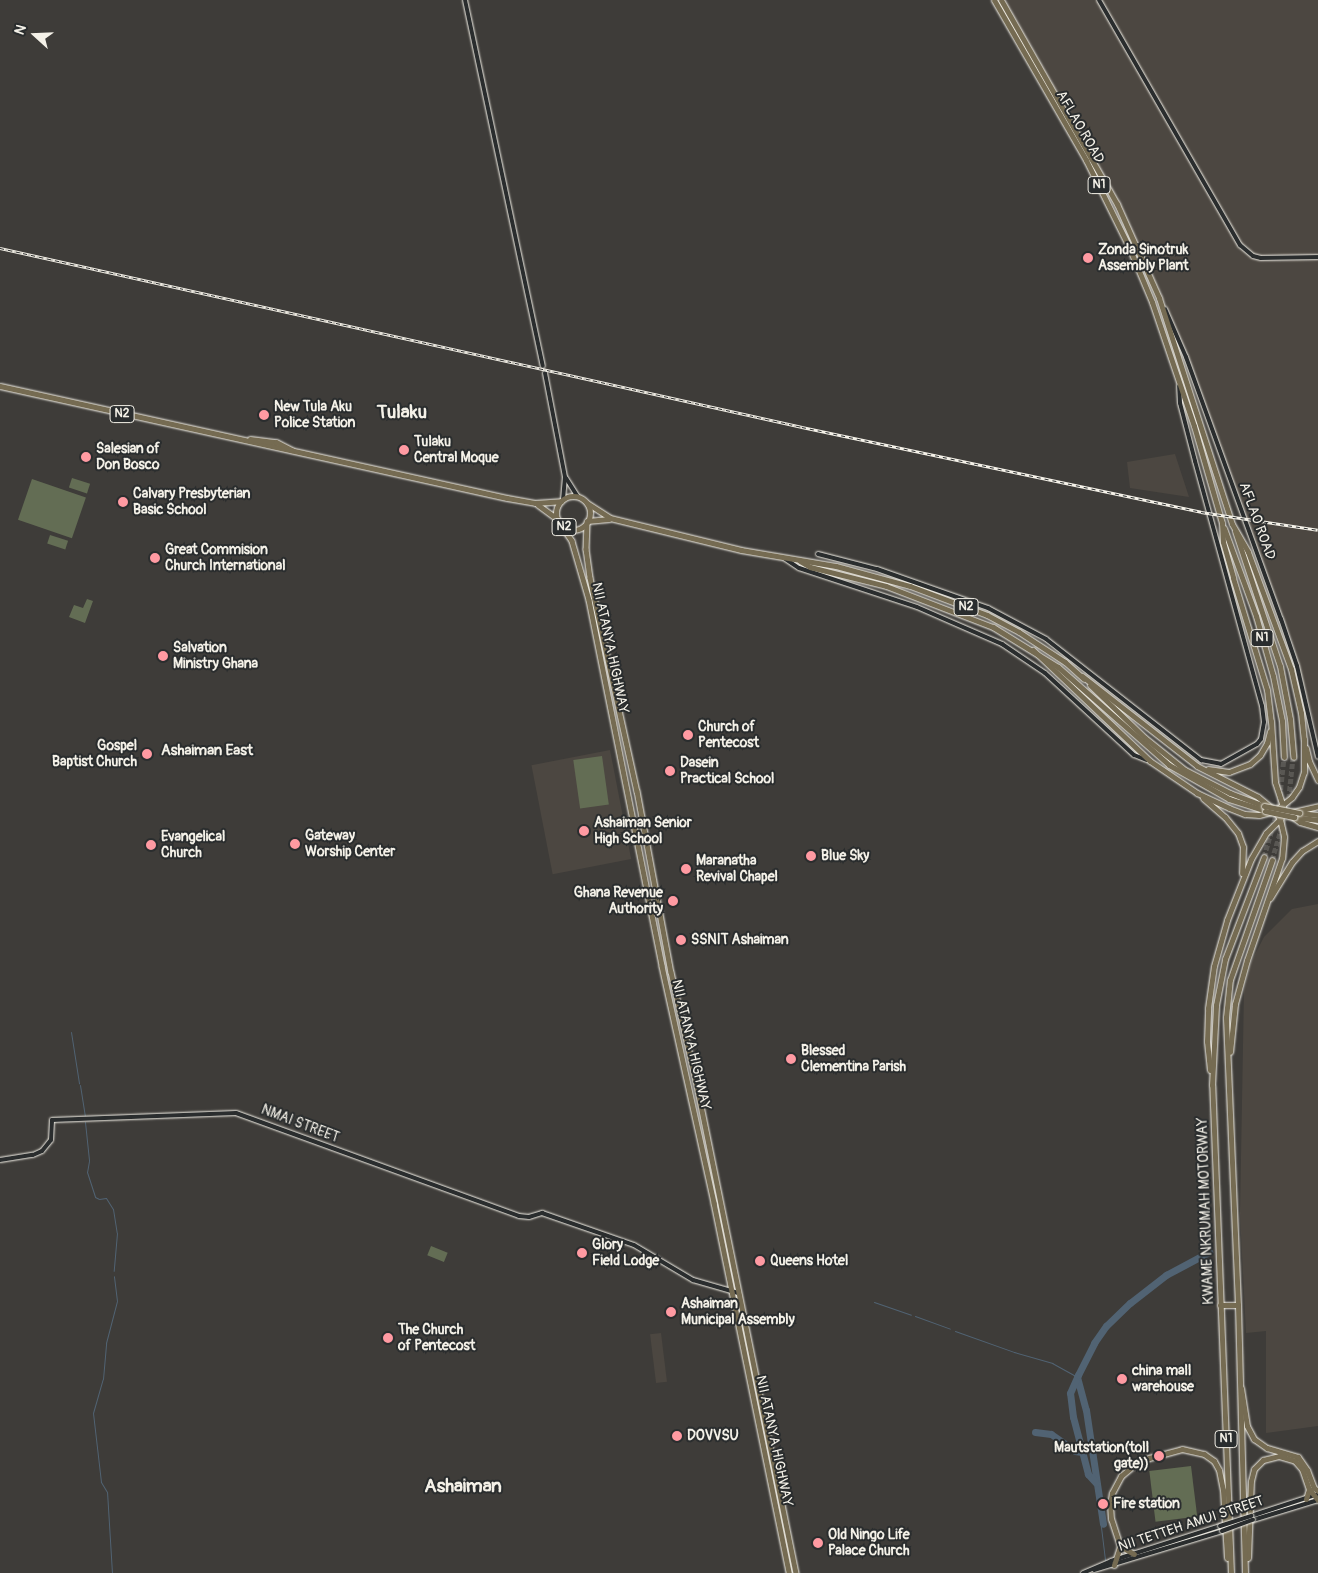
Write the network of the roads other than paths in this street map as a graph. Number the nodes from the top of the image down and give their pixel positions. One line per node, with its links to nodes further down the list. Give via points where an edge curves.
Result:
1 (465, 0): 7 (street)
2 (994, 0): 9 (highway, AFLAO ROAD / N1, via 1121,227 1144,280)
3 (1001, 0): 6 (highway, AFLAO ROAD / N1, via 1117,204)
4 (1099, 0): 5 (street, via 1240,245 1262,258)
5 (1318, 257)
6 (1160, 298): 20 (highway, AFLAO ROAD / N1); 31 (street, AFLAO ROAD / N1, via 1186,356 1281,619 1297,666)
7 (543, 366)
8 (545, 373): 11 (street)
9 (1178, 381): 19 (highway, AFLAO ROAD / N1); 21 (street, AFLAO ROAD, via 1180,403 1264,722 1263,734 1257,744 1221,764 1201,760 1046,639 988,608 877,569)
10 (0, 386): 14 (highway, N2, via 245,440 276,442 292,450)
11 (565, 477): 12 (street); 13 (street)
12 (578, 497): 13 (highway, N2); 15 (highway, N2)
13 (562, 500): 14 (highway, N2); 17 (highway, N2, via 557,508)
14 (535, 503): 17 (highway, N2)
15 (587, 503): 16 (highway, N2); 18 (highway, N2, via 590,512)
16 (610, 518): 18 (highway, N2); 22 (highway, N2)
17 (560, 522): 18 (highway, N2, via 566,528 577,529); 46 (main road, NII ATANYA HIGHWAY, via 572,541 589,600)
18 (587, 522): 45 (main road, via 590,578)
19 (1222, 523): 27 (highway, via 1223,542 1267,690); 29 (highway, AFLAO ROAD / N1, via 1256,616 1273,676 1282,720)
20 (1232, 524): 28 (highway, via 1248,552 1291,669); 30 (highway, AFLAO ROAD / N1, via 1280,666)
21 (818, 554)
22 (784, 558): 23 (highway, N2); 32 (street, via 799,568 917,607 1002,644 1045,673 1134,755)
23 (797, 560): 24 (highway, N2, via 810,567 917,597 993,627); 25 (highway, N2, via 879,576 953,602 1019,632)
24 (1033, 650): 26 (highway, N2); 32 (highway)
25 (1082, 676): 26 (highway, N2); 33 (highway)
26 (1108, 707): 36 (highway, N2, via 1185,770)
27 (1272, 721): 33 (highway, via 1267,743 1250,764 1229,772); 37 (highway, via 1273,769)
28 (1304, 739): 34 (highway); 37 (highway, via 1304,772 1299,787)
29 (1284, 757)
30 (1293, 757)
31 (1318, 757)
32 (1150, 761): 35 (highway)
33 (1197, 766): 39 (highway, via 1258,797)
34 (1318, 780)
35 (1197, 793): 39 (highway, via 1246,814); 50 (highway, via 1238,832 1243,847)
36 (1229, 796): 41 (highway, bridge, via 1279,810); 43 (highway, bridge, via 1265,811)
37 (1282, 806): 39 (highway); 40 (highway)
38 (1318, 806): 40 (highway)
39 (1274, 811): 42 (highway)
40 (1288, 814): 42 (highway); 44 (highway, via 1300,822)
41 (1318, 815)
42 (1280, 819): 50 (highway, via 1266,833); 51 (highway, via 1284,847)
43 (1318, 820)
44 (1318, 827)
45 (645, 837): 46 (main road); 52 (main road)
46 (637, 838): 53 (main road, NII ATANYA HIGHWAY)
47 (1318, 841): 51 (highway, via 1292,862)
48 (1264, 857): 55 (highway, KWAME NKRUMAH MOTORWAY / N1, via 1219,981)
49 (1272, 860): 54 (highway, KWAME NKRUMAH MOTORWAY / N1, via 1230,980 1226,1017)
50 (1242, 878): 55 (highway, via 1214,966 1207,1041)
51 (1263, 911): 54 (highway, via 1236,1004)
52 (670, 964): 53 (main road); 58 (main road)
53 (662, 966): 57 (main road, NII ATANYA HIGHWAY)
54 (1229, 1072): 60 (highway, KWAME NKRUMAH MOTORWAY / N1)
55 (1212, 1086): 59 (highway, KWAME NKRUMAH MOTORWAY / N1)
56 (0, 1160): 57 (street, NMAI STREET, via 42,1151 51,1140 52,1120 236,1113 519,1216 530,1218 542,1213 634,1245 694,1280)
57 (730, 1291): 58 (street, NMAI STREET); 71 (main road, NII ATANYA HIGHWAY)
58 (738, 1293): 72 (main road)
59 (1220, 1305): 60 (highway); 74 (highway, KWAME NKRUMAH MOTORWAY / N1)
60 (1238, 1305): 61 (highway, KWAME NKRUMAH MOTORWAY / N1)
61 (1239, 1381): 63 (highway, via 1247,1426 1254,1439 1266,1448 1298,1457); 75 (highway, KWAME NKRUMAH MOTORWAY / N1)
62 (1309, 1488): 63 (highway); 64 (highway); 75 (highway, via 1299,1465 1288,1458 1268,1458 1254,1469 1250,1488)
63 (1317, 1496): 64 (street, NII TETTEH AMUI STREET); 65 (street)
64 (1306, 1499): 65 (street, NII TETTEH AMUI STREET)
65 (1252, 1518): 67 (street, NII TETTEH AMUI STREET, bridge); 69 (street, bridge, via 1222,1531)
66 (1120, 1546): 67 (highway); 68 (highway); 74 (highway, via 1110,1512 1112,1493 1121,1476 1149,1458 1177,1450 1194,1450 1211,1459 1221,1476)
67 (1134, 1554): 68 (street, NII TETTEH AMUI STREET)
68 (1117, 1559): 69 (highway); 70 (street, NII TETTEH AMUI STREET)
69 (1114, 1565): 70 (street)
70 (1092, 1570): 73 (street, NII TETTEH AMUI STREET)
71 (789, 1573)
72 (796, 1573)
73 (1083, 1573)
74 (1230, 1573)
75 (1246, 1573)

